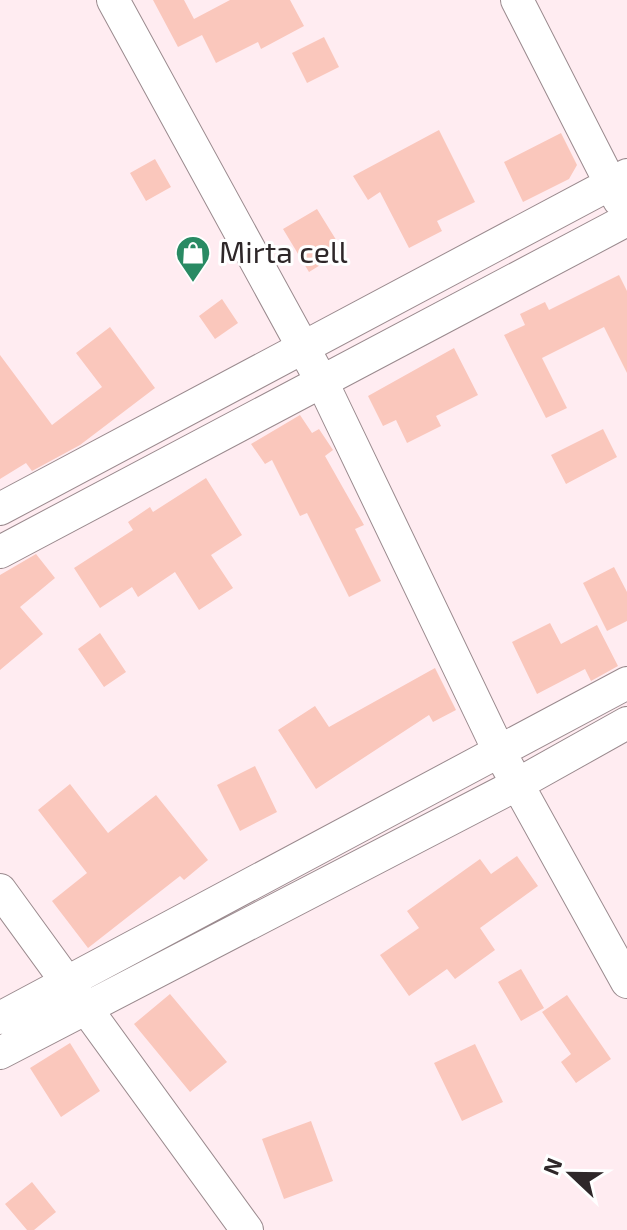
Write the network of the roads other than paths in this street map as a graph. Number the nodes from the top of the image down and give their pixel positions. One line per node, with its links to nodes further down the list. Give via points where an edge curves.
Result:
1 (113, 0): 5 (street)
2 (517, 0): 3 (street)
3 (619, 179): 4 (street); 5 (street)
4 (627, 219): 6 (street)
5 (303, 347): 6 (street); 7 (street)
6 (322, 382): 8 (street); 11 (street)
7 (0, 509)
8 (0, 552)
9 (627, 683): 11 (street)
10 (627, 723): 12 (street)
11 (499, 751): 12 (street); 15 (street)
12 (518, 784): 14 (street); 15 (street)
13 (0, 890): 15 (street)
14 (627, 982)
15 (76, 994): 16 (street); 17 (street); 18 (street)
16 (0, 1018)
17 (0, 1053)
18 (247, 1230)

